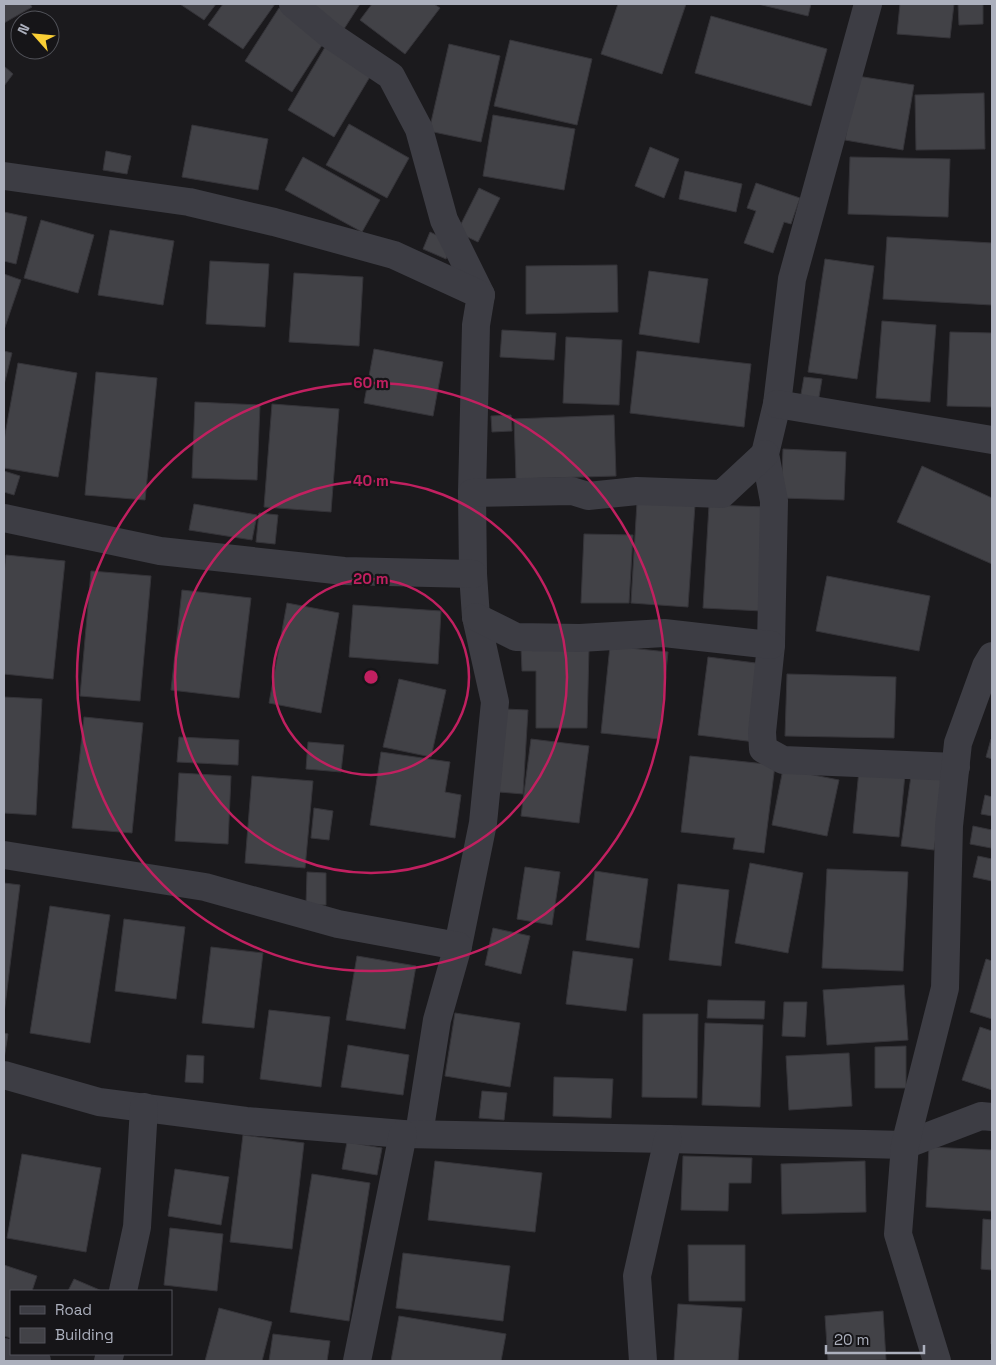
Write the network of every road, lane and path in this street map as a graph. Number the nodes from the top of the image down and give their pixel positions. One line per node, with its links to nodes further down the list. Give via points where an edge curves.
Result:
1 (293, 4): 4 (street, via 330,35 391,76 419,129 444,220)
2 (868, 4): 5 (street, via 792,278)
3 (4, 176): 4 (street, via 189,202 274,222 394,255)
4 (480, 295): 8 (street, via 476,325)
5 (777, 404): 6 (street); 7 (street)
6 (992, 440)
7 (765, 454): 8 (street, via 722,494 638,491 588,496 572,491); 12 (street, via 774,501)
8 (472, 493): 10 (street)
9 (4, 518): 10 (street, via 160,551 260,563 344,571)
10 (472, 574): 11 (street)
11 (476, 617): 12 (street, via 516,637 580,638 664,632); 16 (street, via 495,702 483,823)
12 (771, 644): 14 (street, via 763,749 783,760)
13 (992, 656): 14 (street, via 958,743)
14 (956, 767): 22 (street, via 949,826 945,988)
15 (4, 855): 16 (street, via 205,887 338,924)
16 (458, 946): 20 (street)
17 (4, 1075): 18 (street, via 99,1102)
18 (144, 1107): 20 (street, via 246,1121); 23 (street, via 137,1227)
19 (992, 1117): 22 (street, via 981,1116)
20 (411, 1134): 21 (street); 26 (street)
21 (668, 1139): 22 (street); 27 (street, via 637,1276)
22 (905, 1146): 28 (street, via 898,1234)
23 (123, 1290)
24 (15, 1355): 25 (street)
25 (37, 1361)
26 (356, 1361)
27 (642, 1361)
28 (937, 1361)

